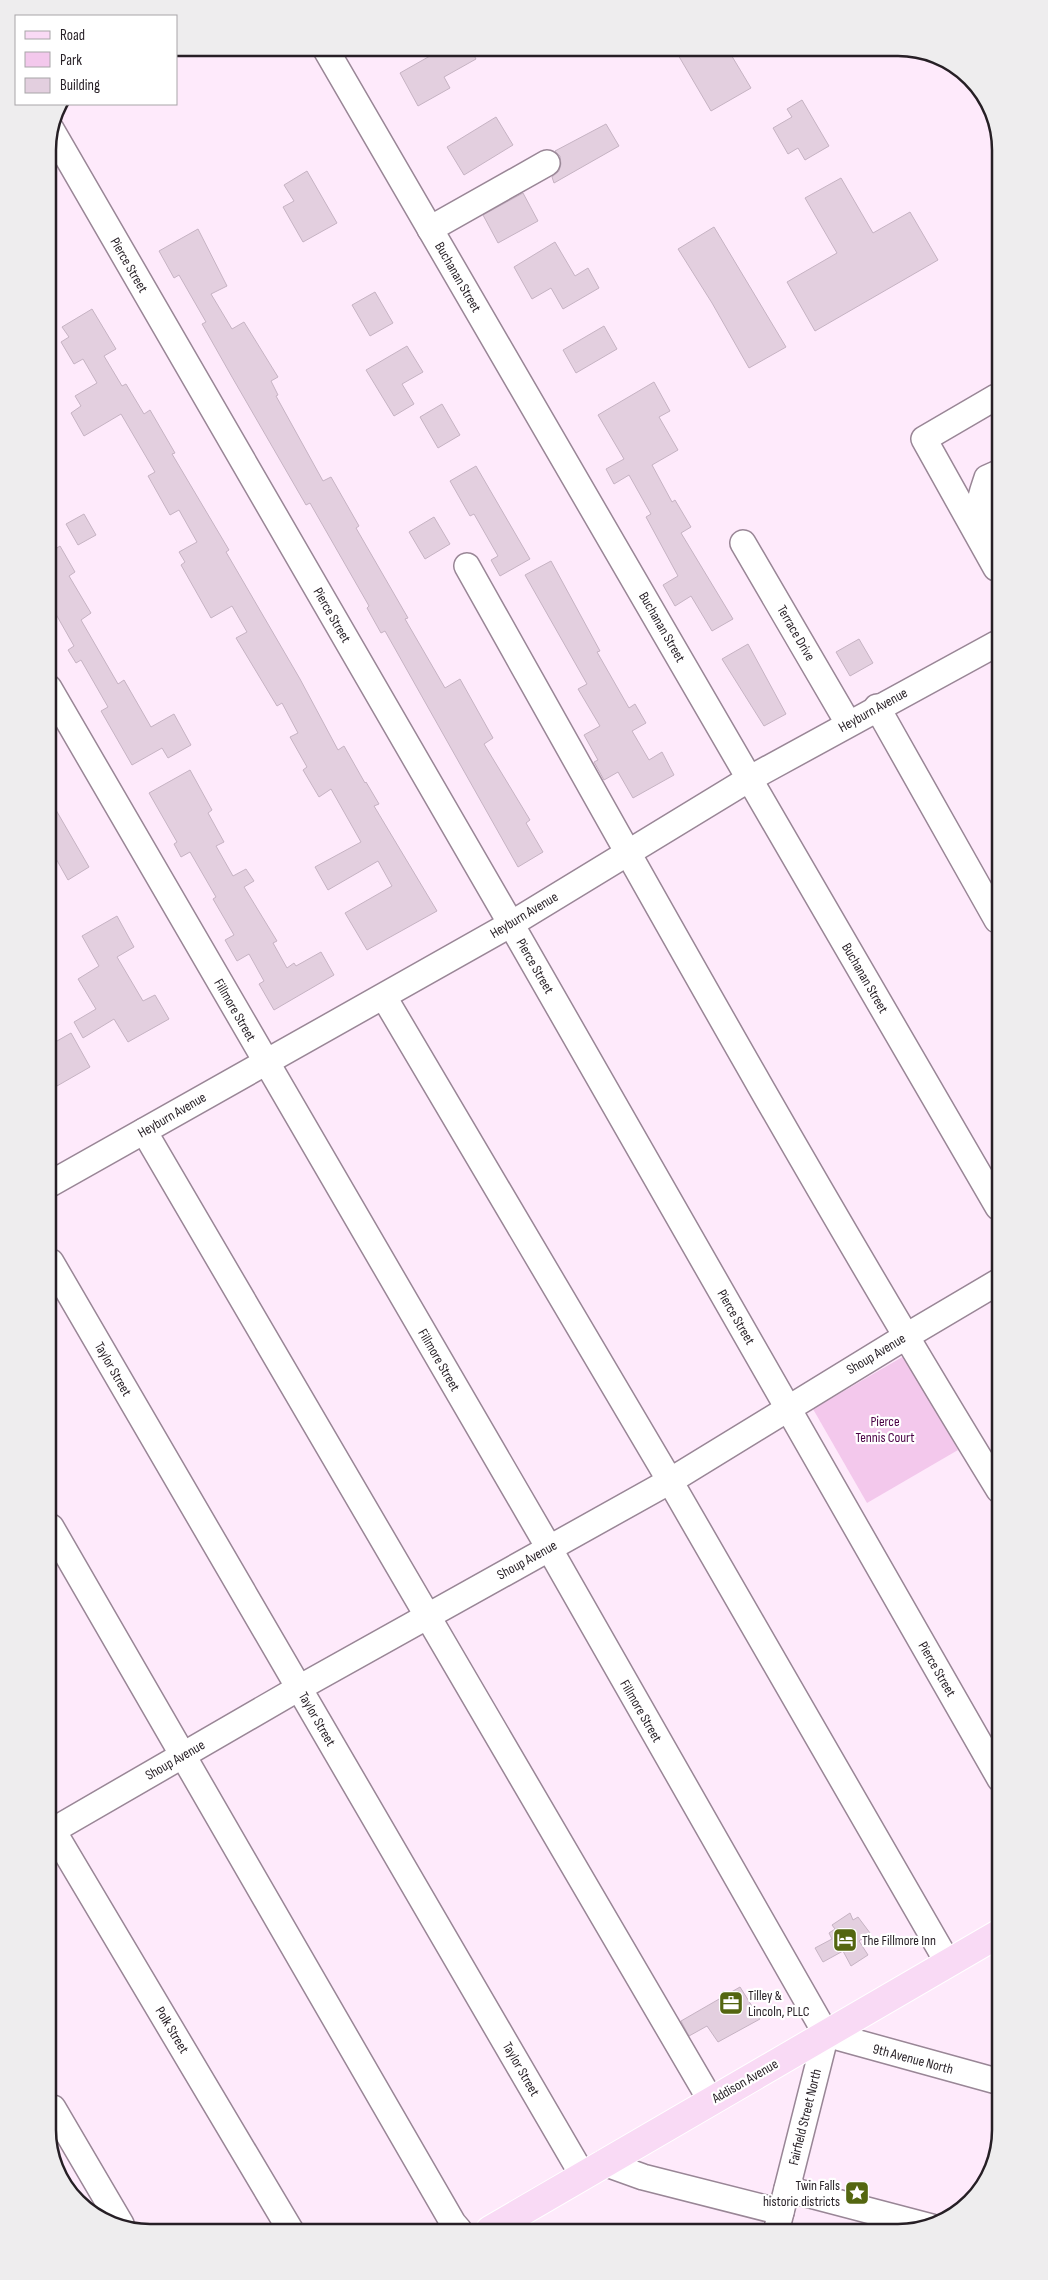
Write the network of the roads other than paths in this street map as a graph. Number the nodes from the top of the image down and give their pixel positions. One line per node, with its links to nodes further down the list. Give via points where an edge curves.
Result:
1 (330, 56): 4 (street, Buchanan Street)
2 (57, 139): 20 (street, Pierce Street)
3 (547, 164): 4 (street)
4 (430, 229): 17 (street, Buchanan Street)
5 (992, 399): 8 (street, via 924,439)
6 (992, 468): 8 (street)
7 (992, 476): 9 (street, via 987,478 977,504 986,528)
8 (953, 491): 11 (street)
9 (992, 527)
10 (743, 542): 16 (street, Terrace Drive)
11 (992, 561)
12 (467, 566): 18 (street)
13 (992, 650): 15 (street, Heyburn Avenue)
14 (56, 700): 22 (street, Fillmore Street)
15 (877, 708): 16 (street, Heyburn Avenue); 19 (street)
16 (848, 723): 17 (street, Heyburn Avenue)
17 (749, 779): 18 (street, Heyburn Avenue); 25 (street, Buchanan Street)
18 (628, 853): 20 (street, Heyburn Avenue); 28 (street)
19 (992, 911)
20 (511, 924): 21 (street, Heyburn Avenue); 29 (street, Pierce Street)
21 (384, 997): 22 (street, Heyburn Avenue); 31 (street)
22 (265, 1061): 23 (street, Heyburn Avenue); 33 (street, Fillmore Street)
23 (144, 1131): 24 (street, Heyburn Avenue); 34 (street)
24 (56, 1181)
25 (992, 1197)
26 (56, 1271): 35 (street, Taylor Street)
27 (992, 1286): 28 (street, Shoup Avenue)
28 (905, 1337): 29 (street, Shoup Avenue); 30 (street)
29 (788, 1408): 31 (street, Shoup Avenue); 37 (street, Pierce Street)
30 (992, 1479)
31 (670, 1482): 33 (street, Shoup Avenue); 41 (street)
32 (56, 1535): 36 (street)
33 (549, 1548): 34 (street, Shoup Avenue); 42 (street, Fillmore Street)
34 (428, 1617): 35 (street, Shoup Avenue); 44 (street)
35 (299, 1688): 36 (street, Shoup Avenue); 46 (street, Taylor Street)
36 (185, 1755): 38 (street, Shoup Avenue); 50 (street)
37 (992, 1765)
38 (56, 1828)
39 (56, 1837): 49 (street, Polk Street)
40 (992, 1938): 41 (main road, Addison Avenue)
41 (948, 1963): 42 (main road, Addison Avenue)
42 (826, 2034): 43 (street, 9th Avenue North); 44 (main road, Addison Avenue); 47 (street, Fairfield Street North)
43 (992, 2080)
44 (711, 2101): 46 (main road, Addison Avenue)
45 (56, 2113): 48 (street)
46 (594, 2170): 47 (street, via 643,2177); 51 (main road, Addison Avenue)
47 (781, 2209): 52 (street)
48 (119, 2219)
49 (287, 2224)
50 (455, 2224)
51 (500, 2224)
52 (903, 2224)

